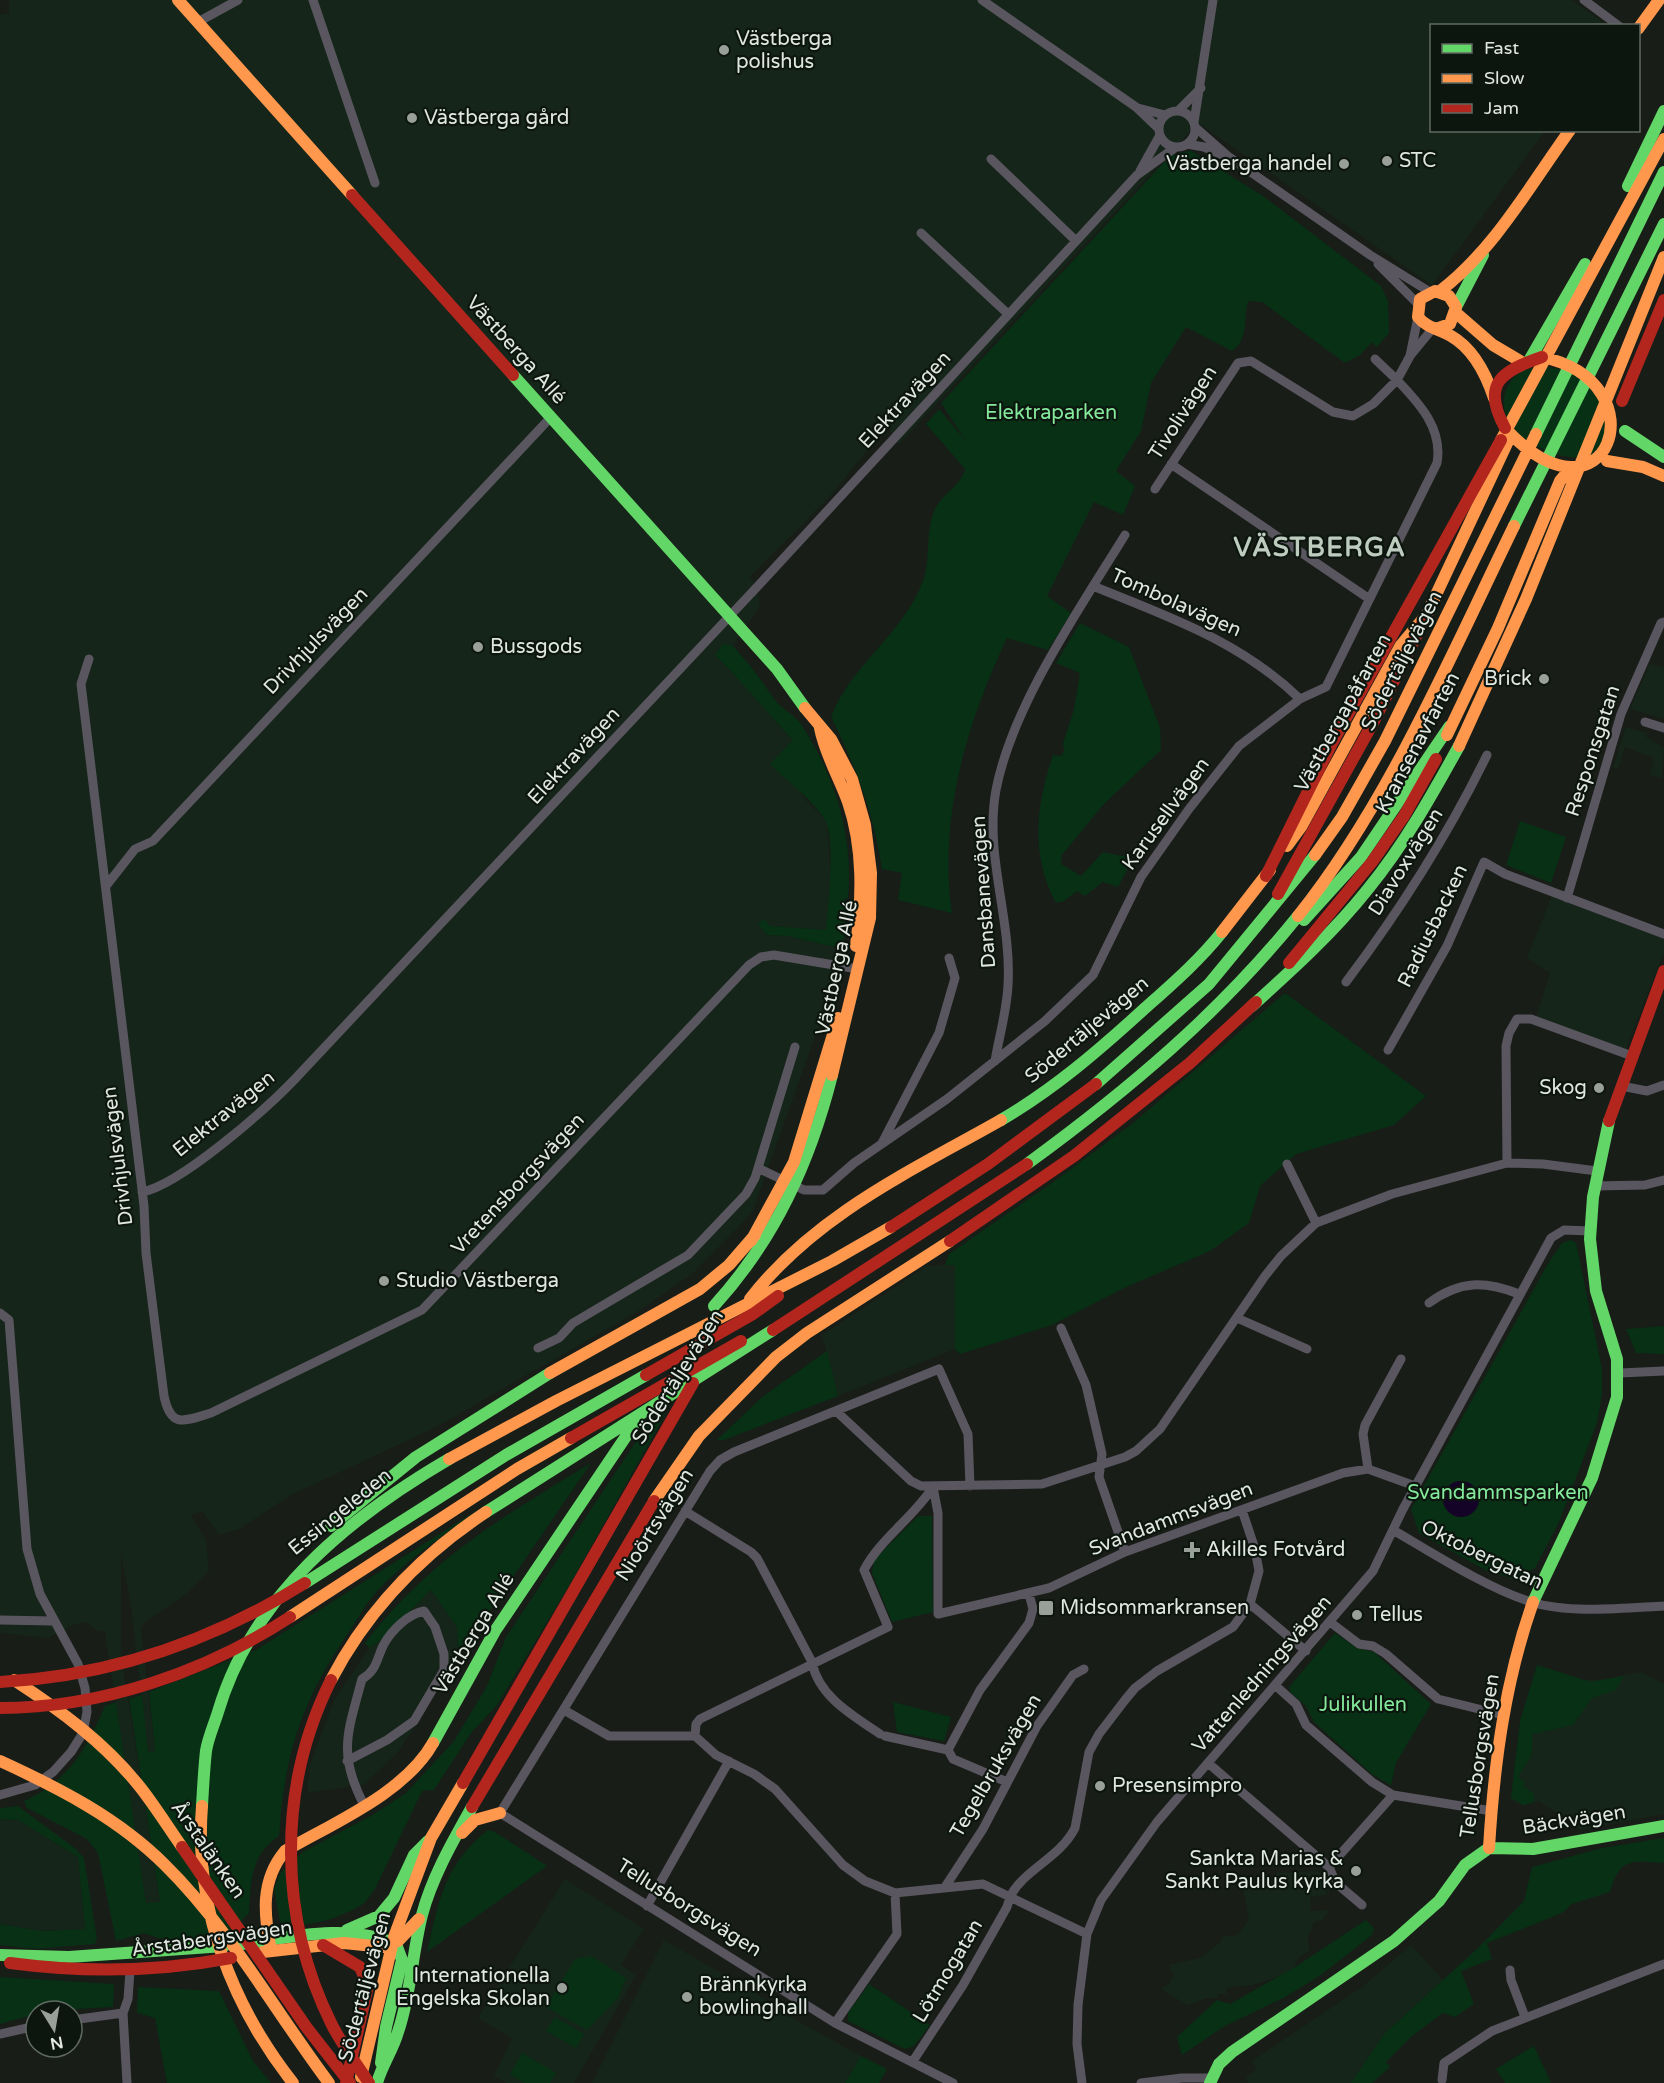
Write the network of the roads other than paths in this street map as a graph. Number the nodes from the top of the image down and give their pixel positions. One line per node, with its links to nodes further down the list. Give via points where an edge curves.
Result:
1 (178, 0): 8 (main road, Västberga Allé)
2 (238, 0): 8 (street)
3 (313, 0): 26 (street)
4 (982, 0): 12 (street)
5 (1213, 0): 11 (street)
6 (1584, 0): 9 (street)
7 (1659, 0): 10 (main road)
8 (198, 22): 45 (main road, Västberga Allé)
9 (1616, 24)
10 (1640, 26)
11 (1201, 88): 13 (street); 16 (street)
12 (1136, 107): 15 (street); 17 (street)
13 (1179, 110): 15 (street); 16 (street, via 1189,114)
14 (1664, 111): 42 (main road, via 1622,197)
15 (1165, 115): 17 (street)
16 (1195, 124): 20 (street, via 1194,136); 22 (street)
17 (1159, 132): 21 (street, via 1166,143); 25 (street, Elektravägen)
18 (1569, 132): 28 (main road)
19 (1664, 139): 66 (main road, via 1332,742)
20 (1187, 144): 21 (street); 22 (street)
21 (1176, 147): 25 (street, Elektravägen)
22 (1229, 158): 31 (street)
23 (991, 159): 30 (street)
24 (1664, 172): 69 (main road, Södertäljevägen, via 1350,805 1313,861)
25 (1137, 175): 30 (street, Elektravägen)
26 (375, 183)
27 (1664, 224): 71 (main road, Södertäljevägen, via 1375,803)
28 (1497, 232): 33 (main road, via 1452,282); 36 (main road)
29 (921, 233): 37 (street)
30 (1076, 241): 37 (street, Elektravägen)
31 (1370, 255): 33 (street); 35 (street)
32 (1664, 257): 76 (main road, via 1483,699 1421,812 1358,902 1301,963)
33 (1435, 291): 35 (main road); 36 (main road, via 1449,296)
34 (1664, 300): 46 (main road)
35 (1418, 304): 38 (main road)
36 (1456, 309): 39 (main road, via 1450,324); 42 (main road, via 1498,351)
37 (1008, 314): 58 (street, Elektravägen)
38 (1419, 317): 39 (main road, via 1424,325); 40 (street)
39 (1434, 329): 40 (street); 44 (main road, via 1454,338 1478,362)
40 (1410, 356): 43 (street)
41 (1375, 359): 43 (street, Karusellvägen)
42 (1525, 360): 44 (main road, via 1502,376); 46 (main road, via 1542,357 1581,366 1615,390)
43 (1397, 380): 50 (street, Tivolivägen, via 1373,404 1353,416 1333,412 1251,361 1238,363); 56 (street, Karusellvägen, via 1438,435 1440,447 1437,464)
44 (1494, 399): 47 (main road, via 1499,422)
45 (550, 417): 58 (main road, Västberga Allé); 67 (street, Drivhjulsvägen, via 153,841 135,849)
46 (1624, 417): 48 (main road); 49 (main road, via 1620,446)
47 (1510, 437): 51 (main road, via 1548,462); 57 (main road, Västbergapåfarten)
48 (1664, 457)
49 (1607, 461): 51 (main road); 52 (main road, via 1643,467)
50 (1171, 464): 53 (street, Tivolivägen); 56 (street)
51 (1571, 468): 63 (main road, Kransenavfarten, via 1560,481 1498,628)
52 (1664, 476)
53 (1155, 489)
54 (1125, 535): 55 (street, Dansbanevägen)
55 (1093, 586): 61 (street, Tombolavägen, via 1210,634 1251,658); 80 (street, Dansbanevägen, via 1046,666 1010,743 996,791 995,850 1008,985)
56 (1368, 598): 61 (street, Karusellvägen, via 1326,687)
57 (1427, 614): 66 (main road, Västbergapåfarten, via 1401,645 1301,826); 69 (main road)
58 (729, 617): 73 (main road, Västberga Allé, via 777,669 831,738 846,768 867,834 873,897); 91 (street, Elektravägen, via 264,1110 180,1174 156,1189)
59 (1664, 621): 68 (street, Responsgatan, via 1621,714)
60 (89, 659): 67 (street, Drivhjulsvägen, via 81,684)
61 (1297, 701): 80 (street, Karusellvägen, via 1239,746 1189,809 1141,877 1093,975)
62 (1646, 722): 64 (street)
63 (1449, 727): 71 (main road, via 1355,865 1316,909); 76 (main road, Kransenavfarten, via 1404,816 1372,862)
64 (1664, 728)
65 (1487, 755): 75 (street, Diavoxvägen, via 1444,840)
66 (1266, 876): 149 (main road, Södertäljevägen, via 1185,972 1080,1067 1032,1102 847,1208 804,1240 764,1279 707,1360)
67 (106, 886): 91 (street, Drivhjulsvägen)
68 (1567, 898): 70 (street, Radiusbacken); 78 (street, Radiusbacken, via 1484,862 1447,946)
69 (1271, 911): 95 (main road, Södertäljevägen, via 1210,983 1030,1136 918,1211)
70 (1664, 934)
71 (1272, 948): 96 (main road, Södertäljevägen, via 1181,1041 1118,1097 982,1197)
72 (949, 958): 83 (street, via 955,978 939,1033)
73 (855, 968): 89 (main road, Västberga Allé, via 820,1123); 109 (street, Vretensborgsvägen, via 774,955 761,957 749,965 422,1310 211,1413 181,1421)
74 (1664, 971): 79 (main road, Tellusborgsvägen)
75 (1346, 982)
76 (1252, 1006): 151 (main road, Södertäljevägen, via 1190,1063 1074,1156 807,1333 723,1408 663,1485 492,1769)
77 (795, 1047): 86 (street, Västberga Allé)
78 (1388, 1050)
79 (1632, 1056): 82 (main road, Tellusborgsvägen); 84 (street, via 1531,1019 1517,1019 1506,1046)
80 (995, 1061): 83 (street, Karusellvägen)
81 (1664, 1085): 82 (street, via 1647,1091)
82 (1621, 1086): 87 (main road, Tellusborgsvägen)
83 (882, 1143): 89 (street, Karusellvägen, via 823,1190 810,1192)
84 (1507, 1163): 87 (street); 92 (street, via 1392,1194)
85 (1287, 1164): 92 (street)
86 (758, 1167): 89 (street); 103 (street, Västberga Allé, via 746,1194 688,1255)
87 (1597, 1171): 90 (main road, Tellusborgsvägen)
88 (1664, 1180): 90 (street, via 1645,1185)
89 (790, 1182): 94 (main road, Västberga Allé); 99 (main road, Västberga Allé, via 748,1264)
90 (1595, 1186): 93 (main road, Tellusborgsvägen)
91 (142, 1192): 109 (street, Drivhjulsvägen, via 164,1396)
92 (1316, 1223): 101 (street, via 1281,1256)
93 (1590, 1231): 97 (street, Vattenledningsvägen, via 1564,1230 1551,1238); 107 (main road, Tellusborgsvägen, via 1598,1299 1617,1350)
94 (754, 1235): 99 (main road, Västberga Allé); 119 (main road, via 729,1265 700,1289 435,1443 363,1496 318,1539)
95 (807, 1275): 119 (main road, Essingeleden, via 482,1439 381,1500); 131 (main road, via 753,1314 506,1455 257,1613 139,1660 82,1673)
96 (844, 1284): 133 (main road, via 517,1469 270,1630 178,1673 84,1700); 185 (main road, via 472,1523 391,1592 343,1655 319,1702 301,1756 289,1874 303,1956 318,1997)
97 (1519, 1294): 98 (street, via 1485,1283 1445,1291); 113 (street, Vattenledningsvägen)
98 (1429, 1303)
99 (714, 1306): 145 (main road, Västberga Allé, via 495,1631 430,1748 402,1781)
100 (0, 1313): 125 (street, via 9,1320 27,1549)
101 (1237, 1318): 104 (street); 110 (street, via 1154,1437 1125,1457)
102 (1061, 1328): 110 (street, via 1086,1385 1102,1454)
103 (538, 1348)
104 (1307, 1349)
105 (1401, 1359): 111 (street, via 1365,1425)
106 (1664, 1371): 107 (street)
107 (1620, 1373): 121 (main road, Tellusborgsvägen, via 1609,1430 1568,1534)
108 (836, 1411): 112 (street, Nioörtsvägen, via 939,1369 968,1434); 114 (street, via 911,1481); 116 (street, Nioörtsvägen, via 720,1460)
109 (173, 1419)
110 (1099, 1466): 112 (street, via 1042,1484); 118 (street, via 1099,1477)
111 (1368, 1469): 113 (street); 115 (street, Svandammsvägen, via 1343,1473)
112 (969, 1486): 114 (street)
113 (1415, 1486): 117 (street, Vattenledningsvägen)
114 (933, 1487): 120 (street, Svandammsvägen, via 938,1513 938,1614); 128 (street, via 921,1506 873,1553 864,1570 888,1627)
115 (1242, 1510): 118 (street, Svandammsvägen); 122 (street, via 1259,1571)
116 (685, 1511): 128 (street, via 752,1552); 134 (street, Nioörtsvägen)
117 (1393, 1530): 121 (street, Oktobergatan, via 1468,1573); 126 (street, Vattenledningsvägen, via 1373,1571)
118 (1125, 1552): 120 (street, Svandammsvägen, via 1059,1585)
119 (296, 1572): 181 (main road, Essingeleden, via 259,1622 228,1680 212,1722 200,1796 201,1850 218,1943 243,2006 272,2059)
120 (1029, 1594): 137 (street, via 1033,1609 1029,1623 980,1690)
121 (1532, 1602): 123 (street, Oktobergatan, via 1589,1607); 135 (main road, Tellusborgsvägen)
122 (1250, 1604): 127 (street); 155 (street, via 1233,1627 1157,1671 1125,1700 1089,1752 1070,1837 1014,1888)
123 (1664, 1606)
124 (0, 1620): 125 (street)
125 (52, 1621): 143 (street, via 78,1664 85,1688 87,1712 83,1733 53,1772 35,1785)
126 (1330, 1622): 127 (street, Vattenledningsvägen); 135 (street, via 1359,1644 1386,1654 1438,1699)
127 (1306, 1651): 132 (street, Vattenledningsvägen)
128 (812, 1662): 136 (street, via 700,1719); 137 (street, via 814,1676 848,1713 882,1735)
129 (1084, 1669): 142 (street, Tegelbruksvägen, via 1073,1675 1037,1726)
130 (0, 1672): 183 (main road, Årstalänken, via 61,1710 111,1753 166,1823)
131 (0, 1682)
132 (1276, 1686): 141 (street, Vattenledningsvägen); 144 (street, via 1296,1704 1306,1725 1372,1782)
133 (0, 1708)
134 (564, 1710): 136 (street, via 609,1736); 147 (street, Nioörtsvägen)
135 (1503, 1715): 146 (main road, Tellusborgsvägen)
136 (694, 1736): 140 (street)
137 (948, 1750): 142 (street, via 953,1760)
138 (0, 1761): 182 (main road, Årstalänken, via 80,1801 136,1839 183,1883)
139 (347, 1761): 139 (street, via 346,1731 362,1679 380,1659 384,1644 409,1617 424,1611 444,1654 444,1670 414,1721); 145 (street)
140 (729, 1761): 154 (street, via 775,1789 854,1873); 157 (street)
141 (1208, 1764): 152 (street); 160 (street, Vattenledningsvägen, via 1118,1874 1101,1900)
142 (1007, 1782): 153 (street, Tegelbruksvägen, via 984,1829)
143 (0, 1795)
144 (1393, 1795): 146 (street); 152 (street)
145 (364, 1805): 163 (main road, Västberga Allé, via 276,1860 266,1881 265,1895)
146 (1492, 1811): 150 (main road, Tellusborgsvägen)
147 (500, 1813): 151 (main road, via 465,1827); 157 (street, Tellusborgsvägen)
148 (1664, 1826): 150 (main road, Bäckvägen, via 1533,1850)
149 (431, 1838): 159 (main road, via 414,1856 394,1899 379,1916); 162 (main road, Södertäljevägen)
150 (1489, 1848): 179 (main road, Tellusborgsvägen, via 1465,1864 1439,1901 1394,1941 1232,2052 1219,2064)
151 (443, 1862): 158 (main road, Södertäljevägen)
152 (1329, 1867): 156 (street, via 1336,1883)
153 (945, 1887): 154 (street); 155 (street, via 983,1884)
154 (895, 1893): 173 (street, via 897,1934)
155 (1010, 1897): 160 (street); 176 (street, Lötmogatan, via 963,1985)
156 (1362, 1905)
157 (647, 1906): 173 (street, Tellusborgsvägen)
158 (423, 1915): 162 (main road); 177 (main road, Södertäljevägen, via 398,2034)
159 (343, 1932): 162 (main road, Årstabergsvägen, via 372,1935); 163 (main road, Årstabergsvägen)
160 (1087, 1934): 188 (street, Vattenledningsvägen, via 1078,2005)
161 (321, 1944): 162 (main road, Årstabergsvägen); 163 (main road, Årstabergsvägen); 183 (main road, via 360,1967 368,1986)
162 (394, 1944): 177 (main road, via 402,1954 382,2038); 184 (main road, Södertäljevägen)
163 (270, 1946): 164 (main road, Årstabergsvägen); 169 (main road, Årstabergsvägen, via 206,1963)
164 (130, 1952): 165 (main road, Årstabergsvägen, via 53,1958); 169 (main road)
165 (0, 1955)
166 (0, 1962): 169 (main road, Årstabergsvägen, via 49,1969)
167 (1664, 1964): 171 (street)
168 (1510, 1970): 171 (street)
169 (130, 1971): 170 (street)
170 (123, 2013): 172 (street); 180 (street)
171 (1525, 2017): 178 (street, via 1492,2031 1444,2063)
172 (84, 2018)
173 (835, 2023): 176 (street, Tellusborgsvägen)
174 (24, 2029): 175 (street)
175 (0, 2034)
176 (913, 2061): 187 (street, Tellusborgsvägen)
177 (381, 2068): 186 (main road, Södertäljevägen)
178 (1442, 2079)
179 (1211, 2081): 189 (street, Tellusborgsvägen, via 1182,2078)
180 (127, 2083)
181 (293, 2083)
182 (329, 2083)
183 (348, 2083)
184 (360, 2083)
185 (369, 2083)
186 (377, 2083)
187 (953, 2083)
188 (1082, 2083)
189 (1141, 2083)

